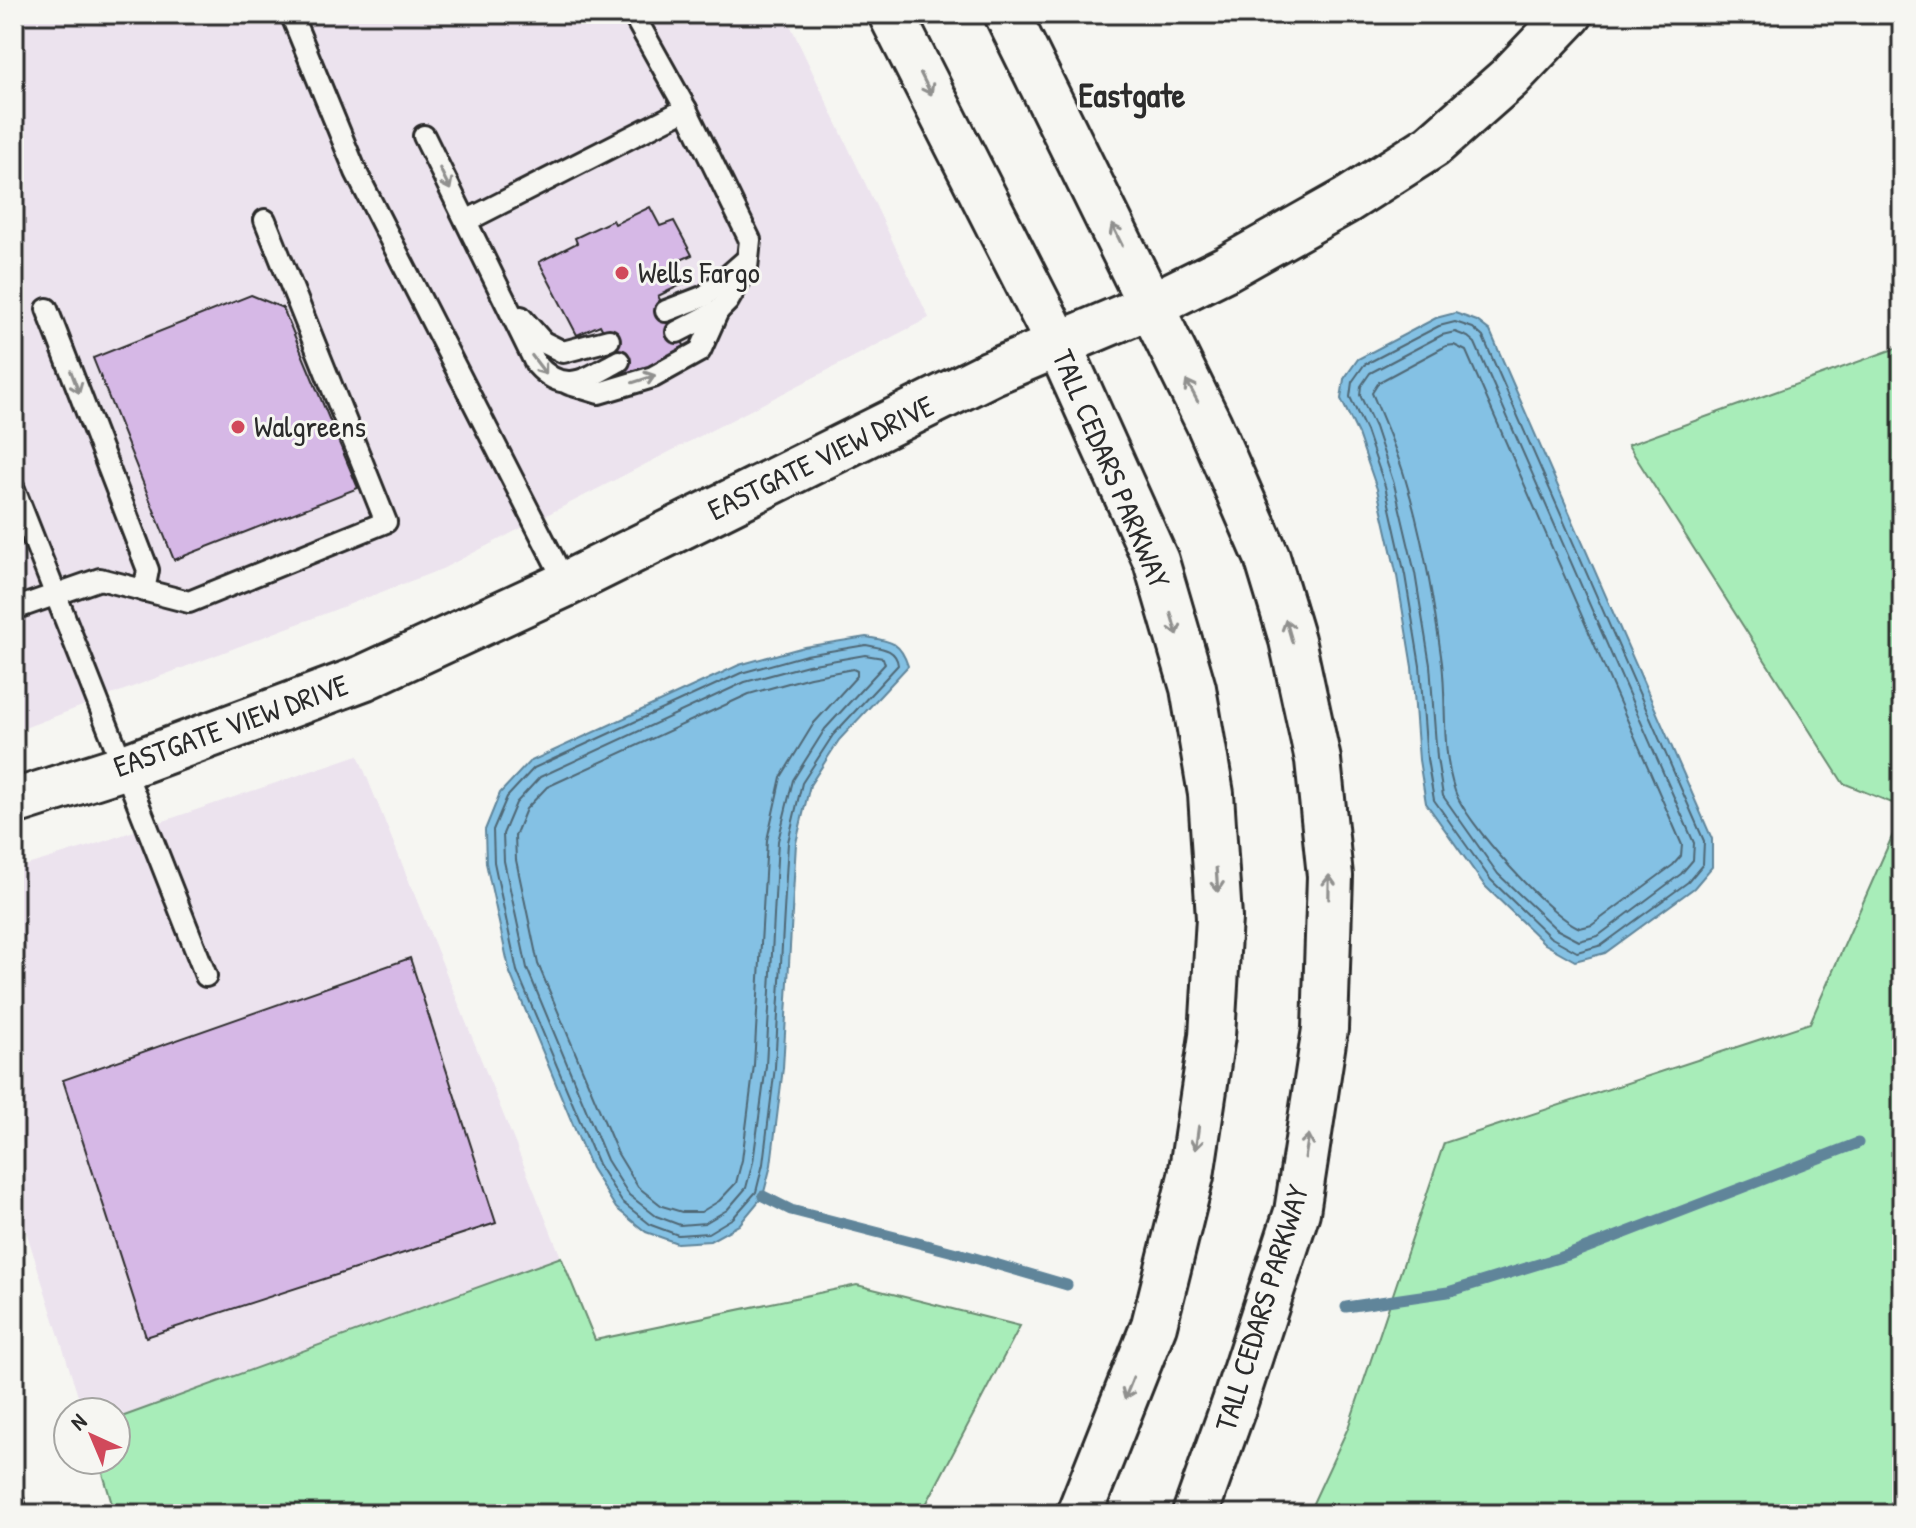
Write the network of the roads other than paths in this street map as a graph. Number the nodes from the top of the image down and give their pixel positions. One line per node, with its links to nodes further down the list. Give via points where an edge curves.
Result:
1 (291, 14): 22 (lane, via 356,172)
2 (891, 14): 18 (main road, TALL CEDARS PARKWAY, one-way to 18)
3 (1007, 14): 12 (main road, TALL CEDARS PARKWAY, one-way to 3)
4 (1570, 14): 12 (main road, EASTGATE VIEW DRIVE, via 1509,78 1432,146 1346,201)
5 (638, 23): 6 (lane)
6 (686, 109): 9 (lane); 10 (lane)
7 (424, 136): 9 (lane, one-way to 9)
8 (265, 220): 23 (lane, via 386,522 189,602)
9 (466, 221): 11 (lane)
10 (749, 249): 14 (lane, via 705,296); 15 (lane, via 747,268)
11 (503, 296): 17 (lane, via 543,342 563,352); 20 (lane, one-way to 20, via 536,364 555,381)
12 (1152, 305): 18 (main road, EASTGATE VIEW DRIVE); 30 (main road, TALL CEDARS PARKWAY, one-way to 12, via 1297,1212 1325,1029 1330,876 1318,760 1292,640 1267,557)
13 (47, 309): 23 (lane, one-way to 23, via 148,570)
14 (666, 311)
15 (718, 311): 16 (lane); 20 (lane, one-way to 15, via 599,393 653,377 700,351)
16 (677, 332)
17 (609, 340)
18 (1059, 345): 22 (main road, EASTGATE VIEW DRIVE, via 991,373); 29 (main road, TALL CEDARS PARKWAY, one-way to 29, via 1156,561 1193,688 1211,794 1219,918 1212,1036 1191,1176 1154,1325)
19 (619, 361): 20 (lane)
20 (569, 384)
21 (14, 489): 24 (lane)
22 (566, 584): 26 (main road, EASTGATE VIEW DRIVE, via 363,678)
23 (144, 591): 24 (lane, via 100,579)
24 (55, 593): 25 (lane); 26 (lane)
25 (14, 609)
26 (124, 767): 27 (main road, EASTGATE VIEW DRIVE); 28 (lane)
27 (14, 802)
28 (206, 976)
29 (1079, 1514)
30 (1195, 1514)

